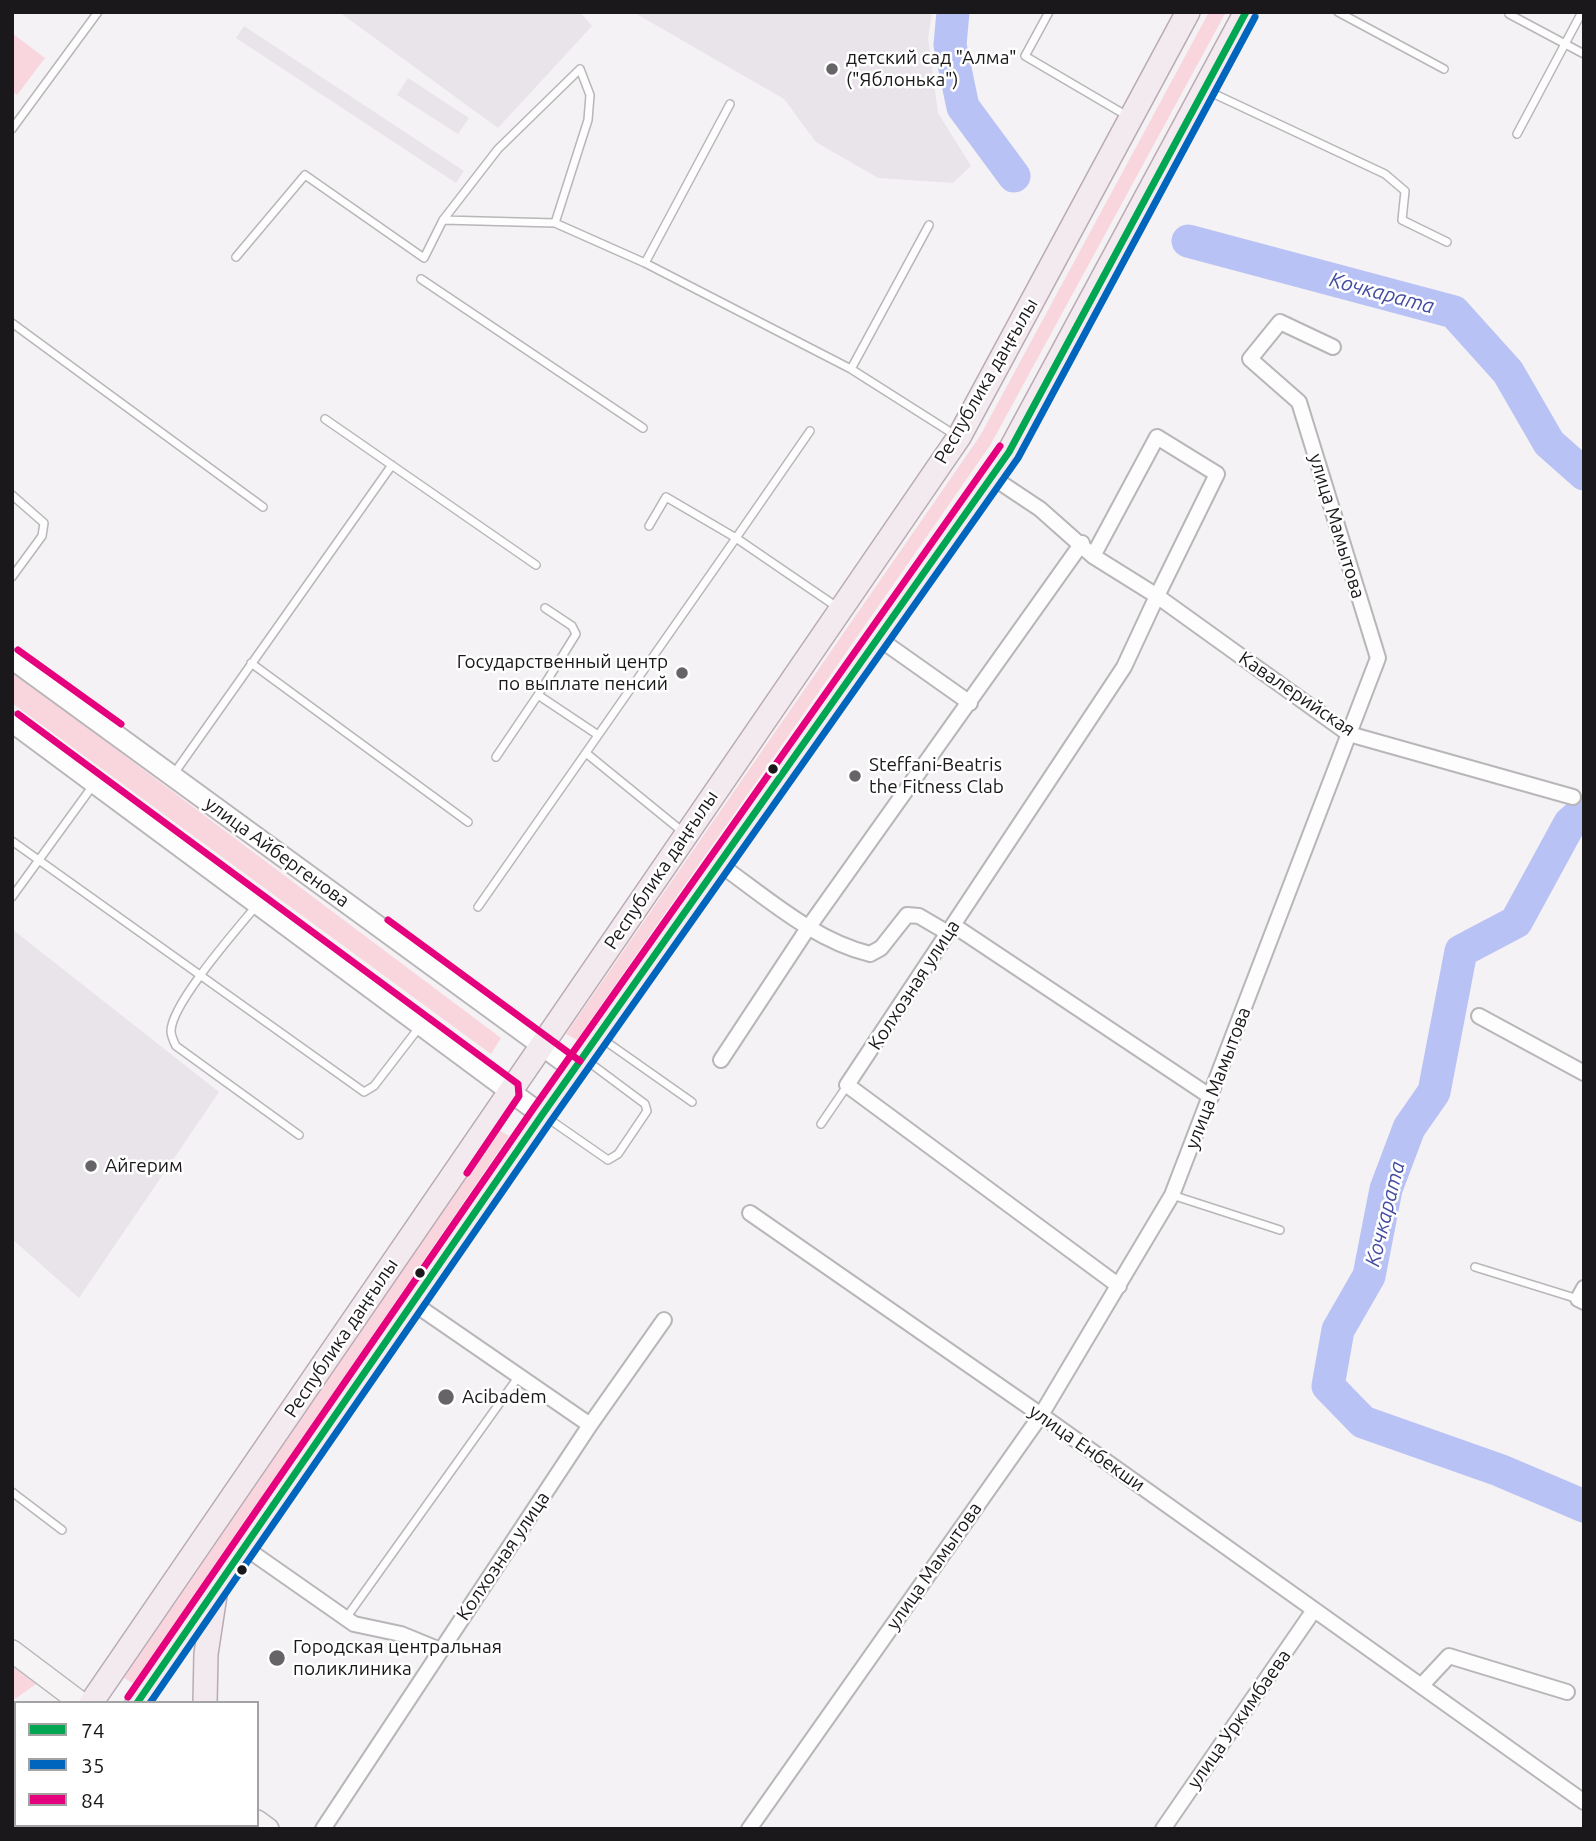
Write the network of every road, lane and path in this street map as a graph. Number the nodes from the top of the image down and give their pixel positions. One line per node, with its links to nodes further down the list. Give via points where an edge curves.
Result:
1 (98, 12): 14 (lane)
2 (1049, 12): 13 (lane, via 1025,57)
3 (1188, 12): 13 (main road, Республика даңғылы)
4 (1245, 12): 11 (main road, Республика даңғылы)
5 (1338, 12): 10 (lane)
6 (1582, 12): 8 (lane)
7 (1509, 14): 8 (lane)
8 (1565, 44): 9 (lane); 15 (lane)
9 (1584, 54)
10 (1444, 69)
11 (1204, 89): 19 (lane, via 1385,174 1405,191 1402,220); 31 (main road, Республика даңғылы)
12 (730, 104): 21 (lane)
13 (1131, 118): 29 (main road, Республика даңғылы)
14 (12, 129)
15 (1517, 134)
16 (443, 220): 17 (lane); 17 (lane, via 498,149 580,69 590,95 588,120); 20 (lane, via 425,258 305,175)
17 (555, 223): 21 (lane)
18 (929, 225): 25 (lane)
19 (1447, 242)
20 (236, 257)
21 (645, 263): 25 (lane)
22 (421, 279): 27 (lane)
23 (12, 323): 33 (lane)
24 (1333, 347): 49 (street, улица Мамытова, via 1280,322 1250,359 1298,402 1378,658)
25 (851, 369): 29 (lane)
26 (325, 419): 30 (lane)
27 (643, 428)
28 (810, 431): 35 (lane)
29 (959, 437): 42 (main road, Республика даңғылы)
30 (392, 465): 38 (lane); 45 (lane)
31 (992, 477): 36 (street, Кавалерийская); 43 (main road, Республика даңғылы)
32 (12, 495): 39 (lane, via 44,523 42,536)
33 (263, 507)
34 (649, 526): 35 (lane, via 666,497)
35 (736, 538): 42 (lane); 50 (lane)
36 (1082, 543): 37 (street, Кавалерийская); 47 (street)
37 (1093, 556): 40 (street, Кавалерийская); 40 (street, Колхозная улица, via 1157,438 1217,474)
38 (536, 565)
39 (12, 577)
40 (1157, 596): 49 (street, Кавалерийская); 65 (street, Колхозная улица, via 1124,667)
41 (545, 608): 46 (lane, via 572,626 576,635)
42 (840, 609): 57 (main road, Республика даңғылы)
43 (878, 638): 47 (street); 60 (main road, Республика даңғылы)
44 (12, 659): 53 (street, улица Айбергенова)
45 (251, 663): 53 (lane); 56 (lane)
46 (538, 695): 50 (lane); 52 (lane)
47 (971, 703): 64 (street)
48 (12, 722): 54 (street)
49 (1349, 734): 55 (street, Кавалерийская); 76 (street, улица Мамытова)
50 (598, 735): 51 (lane)
51 (586, 753): 57 (lane); 63 (lane)
52 (496, 758)
53 (172, 776): 70 (street, улица Айбергенова)
54 (94, 783): 59 (lane); 62 (street)
55 (1573, 797)
56 (468, 822)
57 (685, 834): 70 (main road, Республика даңғылы)
58 (12, 841): 59 (lane)
59 (37, 859): 61 (lane); 66 (lane)
60 (719, 864): 64 (street); 69 (main road, Республика даңғылы)
61 (12, 897)
62 (258, 904): 66 (lane); 68 (street)
63 (478, 908)
64 (808, 928): 65 (street, via 870,954 881,948 907,915); 71 (street)
65 (951, 929): 74 (street, Колхозная улица); 76 (street)
66 (201, 976): 68 (lane, via 364,1092 374,1086); 80 (lane, via 174,1017 171,1032 176,1046)
67 (1479, 1016): 73 (street)
68 (421, 1025): 75 (street)
69 (598, 1036): 72 (main road, Республика даңғылы); 77 (lane)
70 (541, 1045): 72 (street, улица Айбергенова); 75 (main road, Республика даңғылы)
71 (721, 1060)
72 (578, 1064): 78 (main road, Республика даңғылы); 78 (lane, via 645,1104 647,1111 618,1154 608,1160)
73 (1584, 1073)
74 (847, 1085): 79 (lane); 85 (street)
75 (510, 1091): 78 (street); 103 (main road, Республика даңғылы)
76 (1211, 1097): 81 (street, улица Мамытова)
77 (692, 1102)
78 (542, 1115): 87 (main road, Республика даңғылы)
79 (821, 1124)
80 (299, 1135)
81 (1172, 1195): 83 (lane); 85 (street, улица Мамытова)
82 (750, 1213): 90 (street, улица Енбекши)
83 (1280, 1230)
84 (1475, 1267): 86 (lane)
85 (1119, 1286): 90 (street, улица Мамытова)
86 (1582, 1297)
87 (413, 1303): 89 (street); 94 (main road, Республика даңғылы)
88 (664, 1320): 91 (street, Колхозная улица)
89 (519, 1376): 91 (street); 97 (lane)
90 (1041, 1415): 96 (street, улица Енбекши); 108 (street, улица Мамытова)
91 (590, 1425): 98 (street, Колхозная улица)
92 (12, 1492): 93 (lane)
93 (62, 1530)
94 (244, 1547): 95 (main road, Республика даңғылы); 97 (street)
95 (216, 1587): 104 (main road, Республика даңғылы); 105 (main road, via 206,1654)
96 (1314, 1610): 100 (street, улица Енбекши); 109 (street, улица Уркимбаева)
97 (345, 1618): 98 (street)
98 (440, 1650): 107 (street, Колхозная улица)
99 (12, 1651): 102 (main road)
100 (1421, 1686): 101 (street, via 1449,1656); 106 (street, улица Енбекши)
101 (1567, 1692)
102 (78, 1701)
103 (92, 1701)
104 (138, 1701)
105 (205, 1701)
106 (1584, 1802)
107 (323, 1829)
108 (749, 1829)
109 (1163, 1829)

